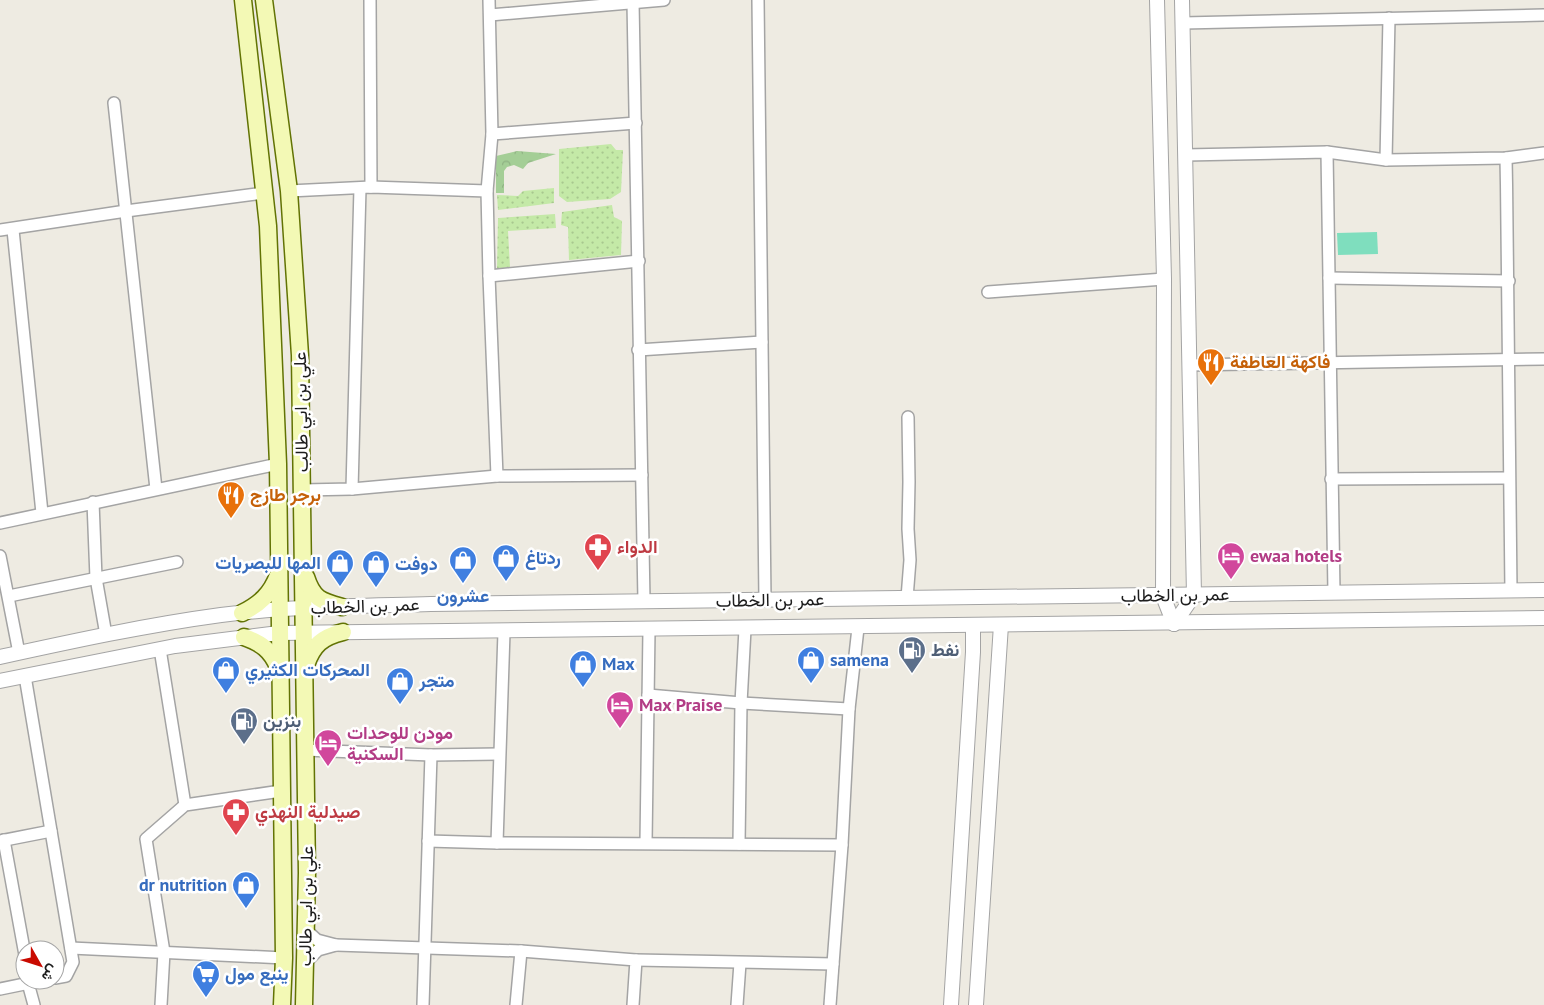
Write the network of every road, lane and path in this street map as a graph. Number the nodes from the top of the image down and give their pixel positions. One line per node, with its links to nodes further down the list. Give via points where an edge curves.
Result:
1 (243, 0): 25 (main road, علي بن ابي طالب)
2 (264, 0): 23 (main road, علي بن ابي طالب)
3 (370, 0): 22 (street)
4 (490, 0): 10 (street)
5 (664, 0): 9 (street)
6 (758, 0): 35 (street)
7 (1157, 0): 32 (street)
8 (1182, 0): 13 (street)
9 (633, 2): 10 (street); 15 (street)
10 (490, 15): 16 (street)
11 (1544, 15): 12 (street)
12 (1389, 18): 13 (street); 21 (street)
13 (1183, 23): 19 (street)
14 (114, 103): 26 (street)
15 (636, 124): 16 (street); 29 (street)
16 (492, 134): 24 (street)
17 (1328, 152): 19 (street); 21 (street); 31 (street)
18 (1544, 153): 20 (street)
19 (1186, 155): 40 (street)
20 (1506, 158): 21 (street); 33 (street)
21 (1386, 160)
22 (365, 188): 23 (street); 24 (street); 48 (street)
23 (289, 191): 49 (main road, علي بن ابي طالب, via 300,354)
24 (487, 191): 30 (street)
25 (264, 193): 26 (street); 42 (main road, علي بن ابي طالب)
26 (126, 211): 28 (street); 47 (street)
27 (0, 230): 28 (street)
28 (13, 230): 51 (street)
29 (639, 260): 30 (street); 36 (street)
30 (489, 276): 43 (street)
31 (1329, 278): 33 (street); 39 (street)
32 (1164, 279): 34 (street); 63 (street)
33 (1509, 281): 38 (street)
34 (988, 292)
35 (762, 342): 36 (street); 65 (street)
36 (638, 350): 44 (street)
37 (1544, 359): 38 (street)
38 (1509, 360): 39 (street); 45 (street)
39 (1330, 362): 40 (street); 46 (street)
40 (1190, 365): 61 (street)
41 (908, 417): 64 (street, via 910,560)
42 (278, 464): 47 (street); 55 (main road, علي بن ابي طالب)
43 (497, 476): 44 (street); 48 (street)
44 (642, 476): 66 (street)
45 (1509, 478): 46 (street); 59 (street)
46 (1331, 479): 60 (street)
47 (156, 489): 50 (street)
48 (352, 489): 49 (street)
49 (303, 490): 56 (main road, علي بن ابي طالب)
50 (93, 502): 51 (street); 57 (street)
51 (42, 513): 52 (street)
52 (0, 522)
53 (0, 556): 62 (street)
54 (177, 562): 57 (street)
55 (280, 571): 69 (main road, علي بن ابي طالب); 70 (main road, via 266,597)
56 (303, 571): 67 (main road, via 315,596); 68 (main road, علي بن ابي طالب)
57 (96, 578): 62 (street); 82 (street)
58 (1544, 590): 59 (street, عمر بن الخطاب)
59 (1511, 591): 60 (street, عمر بن الخطاب)
60 (1334, 593): 61 (street, عمر بن الخطاب)
61 (1194, 595): 63 (street, عمر بن الخطاب); 72 (street)
62 (9, 596): 85 (street)
63 (1163, 596): 64 (street, عمر بن الخطاب); 72 (street)
64 (907, 598): 65 (street, عمر بن الخطاب)
65 (765, 600): 66 (street, عمر بن الخطاب)
66 (644, 601): 67 (street, عمر بن الخطاب)
67 (342, 607): 68 (street, عمر بن الخطاب)
68 (304, 608): 69 (street, عمر بن الخطاب); 80 (main road, علي بن ابي طالب)
69 (279, 609): 70 (street, عمر بن الخطاب); 81 (main road, علي بن ابي طالب)
70 (242, 613): 82 (street, عمر بن الخطاب)
71 (1544, 618): 72 (street, عمر بن الخطاب)
72 (1174, 624): 73 (street, عمر بن الخطاب)
73 (1001, 625): 74 (street, عمر بن الخطاب); 132 (street)
74 (973, 626): 75 (street, عمر بن الخطاب); 131 (street)
75 (858, 628): 76 (street, عمر بن الخطاب); 93 (street)
76 (745, 629): 77 (street, عمر بن الخطاب); 92 (street)
77 (649, 630): 79 (street, عمر بن الخطاب); 91 (street)
78 (343, 632): 79 (street, عمر بن الخطاب); 80 (street, عمر بن الخطاب); 88 (main road, via 328,636 317,644)
79 (504, 632): 95 (street)
80 (304, 633): 81 (street, عمر بن الخطاب); 88 (main road, علي بن ابي طالب)
81 (279, 634): 83 (street, عمر بن الخطاب); 87 (main road, علي بن ابي طالب)
82 (106, 636): 85 (street, عمر بن الخطاب)
83 (244, 637): 84 (street, عمر بن الخطاب); 87 (main road, via 267,648)
84 (160, 649): 89 (street, عمر بن الخطاب); 98 (street)
85 (19, 653): 86 (street, عمر بن الخطاب)
86 (0, 657)
87 (280, 669): 97 (main road, علي بن ابي طالب)
88 (305, 670): 94 (main road, علي بن ابي طالب)
89 (25, 676): 90 (street, عمر بن الخطاب); 99 (street)
90 (0, 681)
91 (648, 695): 92 (street); 102 (street)
92 (740, 703): 93 (street); 104 (street)
93 (849, 709): 105 (street)
94 (306, 750): 96 (street); 106 (main road, علي بن ابي طالب)
95 (499, 754): 96 (street); 103 (street)
96 (431, 755): 101 (street)
97 (281, 791): 98 (street); 113 (main road, علي بن ابي طالب)
98 (185, 804): 112 (street, via 146,839)
99 (51, 831): 100 (street); 110 (street)
100 (2, 841): 107 (street)
101 (428, 841): 103 (street); 109 (street)
102 (646, 843): 103 (street); 104 (street)
103 (497, 844)
104 (739, 844): 105 (street)
105 (842, 846): 117 (street)
106 (306, 930): 108 (street, via 317,940); 115 (main road, علي بن ابي طالب)
107 (22, 940)
108 (336, 945): 109 (street); 115 (street, via 318,950)
109 (426, 947): 111 (street); 126 (street)
110 (71, 948): 112 (street); 118 (street, via 73,962)
111 (521, 951): 114 (street); 127 (street)
112 (164, 952): 113 (street); 123 (street)
113 (284, 958): 124 (main road, علي بن ابي طالب)
114 (636, 960): 116 (street); 128 (street)
115 (305, 963): 125 (main road, علي بن ابي طالب)
116 (740, 963): 117 (street); 129 (street)
117 (833, 964): 130 (street)
118 (65, 976)
119 (15, 986): 120 (street)
120 (0, 989)
121 (31, 990): 122 (street)
122 (34, 1005)
123 (161, 1005)
124 (282, 1005)
125 (304, 1005)
126 (423, 1005)
127 (516, 1005)
128 (633, 1005)
129 (737, 1005)
130 (830, 1005)
131 (950, 1005)
132 (976, 1005)

